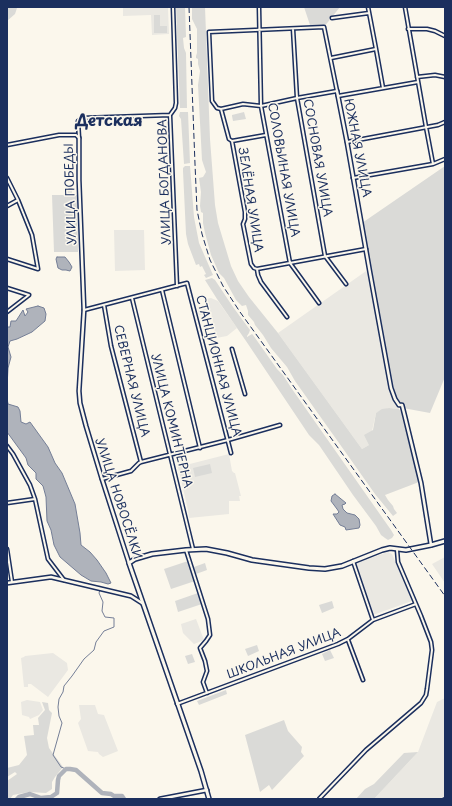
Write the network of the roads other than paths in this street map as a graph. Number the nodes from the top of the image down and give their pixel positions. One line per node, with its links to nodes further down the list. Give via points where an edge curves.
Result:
1 (173, 7): 22 (street, УЛИЦА БОГДАНОВА, via 176,108)
2 (259, 7): 9 (street, СОЛОВЬИНАЯ УЛИЦА)
3 (368, 7): 5 (street)
4 (405, 7): 8 (street)
5 (369, 13): 6 (street); 11 (street)
6 (332, 18)
7 (293, 28): 9 (street); 12 (street, ЮЖНАЯ УЛИЦА, via 324,27); 19 (street, СОСНОВАЯ УЛИЦА)
8 (408, 29): 10 (street, via 427,29); 14 (street)
9 (259, 30): 20 (street, СОЛОВЬИНАЯ УЛИЦА); 21 (street, ЗЕЛЁНАЯ УЛИЦА, via 209,32 212,101 216,108)
10 (445, 36)
11 (376, 49): 12 (street); 16 (street)
12 (330, 58): 17 (street, ЮЖНАЯ УЛИЦА)
13 (445, 76): 14 (street)
14 (417, 77): 15 (street)
15 (418, 82): 16 (street); 24 (street)
16 (383, 88): 18 (street)
17 (337, 91): 18 (street, ЮЖНАЯ УЛИЦА); 19 (street)
18 (338, 96): 28 (street, ЮЖНАЯ УЛИЦА)
19 (297, 98): 20 (street); 37 (street, СОСНОВАЯ УЛИЦА)
20 (261, 106): 21 (street, via 243,104); 25 (street, СОЛОВЬИНАЯ УЛИЦА)
21 (221, 109): 27 (street, ЗЕЛЁНАЯ УЛИЦА, via 229,139)
22 (170, 115): 26 (street, УЛИЦА ПОБЕДЫ, via 82,118 78,121); 42 (street, УЛИЦА БОГДАНОВА)
23 (445, 122): 24 (street)
24 (426, 128): 28 (street); 31 (street)
25 (266, 136): 27 (street); 39 (street, СОЛОВЬИНАЯ УЛИЦА)
26 (79, 138): 29 (street, via 76,135 59,135); 48 (street, УЛИЦА ПОБЕДЫ)
27 (232, 141): 40 (street, ЗЕЛЁНАЯ УЛИЦА, via 245,212 243,224 251,264)
28 (347, 142): 33 (street, ЮЖНАЯ УЛИЦА)
29 (7, 146)
30 (445, 159): 31 (street)
31 (433, 164): 33 (street)
32 (7, 178): 34 (street)
33 (353, 178): 36 (street, ЮЖНАЯ УЛИЦА)
34 (18, 200): 35 (street); 38 (street, via 32,235 38,269)
35 (7, 206)
36 (366, 249): 37 (street); 64 (street, ЮЖНАЯ УЛИЦА, via 391,388 395,399 402,406 421,483)
37 (325, 256): 39 (street); 41 (street, СОСНОВАЯ УЛИЦА)
38 (7, 259)
39 (290, 263): 40 (street); 46 (street, СОЛОВЬИНАЯ УЛИЦА)
40 (257, 269): 50 (street, ЗЕЛЁНАЯ УЛИЦА, via 261,282)
41 (346, 284)
42 (177, 286): 44 (street); 54 (street, СТАНЦИОННАЯ УЛИЦА, via 187,283)
43 (7, 288): 49 (street, via 29,295)
44 (162, 290): 45 (street); 56 (street)
45 (132, 298): 47 (street); 58 (street, УЛИЦА КОМИНТЕРНА)
46 (319, 303)
47 (104, 305): 48 (street); 59 (street, СЕВЕРНАЯ УЛИЦА, via 111,346)
48 (84, 310): 60 (street, УЛИЦА НОВОСЁЛКИ, via 80,404)
49 (7, 312)
50 (287, 318)
51 (232, 349): 52 (street)
52 (245, 394)
53 (280, 425): 54 (street)
54 (228, 440): 56 (street); 57 (street, СТАНЦИОННАЯ УЛИЦА)
55 (7, 446): 61 (street, via 30,485)
56 (200, 448): 58 (street)
57 (231, 453)
58 (171, 455): 59 (street); 66 (street, УЛИЦА КОМИНТЕРНА)
59 (141, 462): 60 (street, via 130,471)
60 (102, 479): 70 (street, УЛИЦА НОВОСЁЛКИ)
61 (35, 499): 62 (street); 71 (street, via 48,559)
62 (7, 503)
63 (445, 541): 64 (main road)
64 (431, 546): 68 (main road)
65 (7, 549): 73 (street)
66 (193, 549): 67 (main road); 69 (main road, via 206,549 252,560 309,568 325,569)
67 (186, 550): 70 (main road, via 152,554); 81 (street, via 208,619 210,635 200,648 207,671 202,682)
68 (397, 550): 69 (main road, via 382,550); 77 (street, via 398,562)
69 (354, 561): 78 (street)
70 (129, 563): 74 (main road, УЛИЦА НОВОСЁЛКИ)
71 (64, 580): 73 (street, via 49,577); 75 (street)
72 (7, 582): 73 (street)
73 (12, 582)
74 (139, 593): 75 (street); 76 (main road, УЛИЦА НОВОСЁЛКИ)
75 (131, 596): 76 (street)
76 (142, 603): 82 (main road, УЛИЦА НОВОСЁЛКИ)
77 (416, 604): 78 (street, ШКОЛЬНАЯ УЛИЦА); 86 (street, via 432,650 426,694 421,702 366,750)
78 (373, 620): 79 (street, ШКОЛЬНАЯ УЛИЦА)
79 (348, 639): 80 (street); 81 (street, ШКОЛЬНАЯ УЛИЦА)
80 (363, 680)
81 (207, 693): 82 (street, ШКОЛЬНАЯ УЛИЦА)
82 (177, 704): 83 (main road, УЛИЦА НОВОСЁЛКИ)
83 (207, 790): 84 (street); 85 (main road, УЛИЦА НОВОСЁЛКИ)
84 (160, 799)
85 (209, 799)
86 (319, 799)

